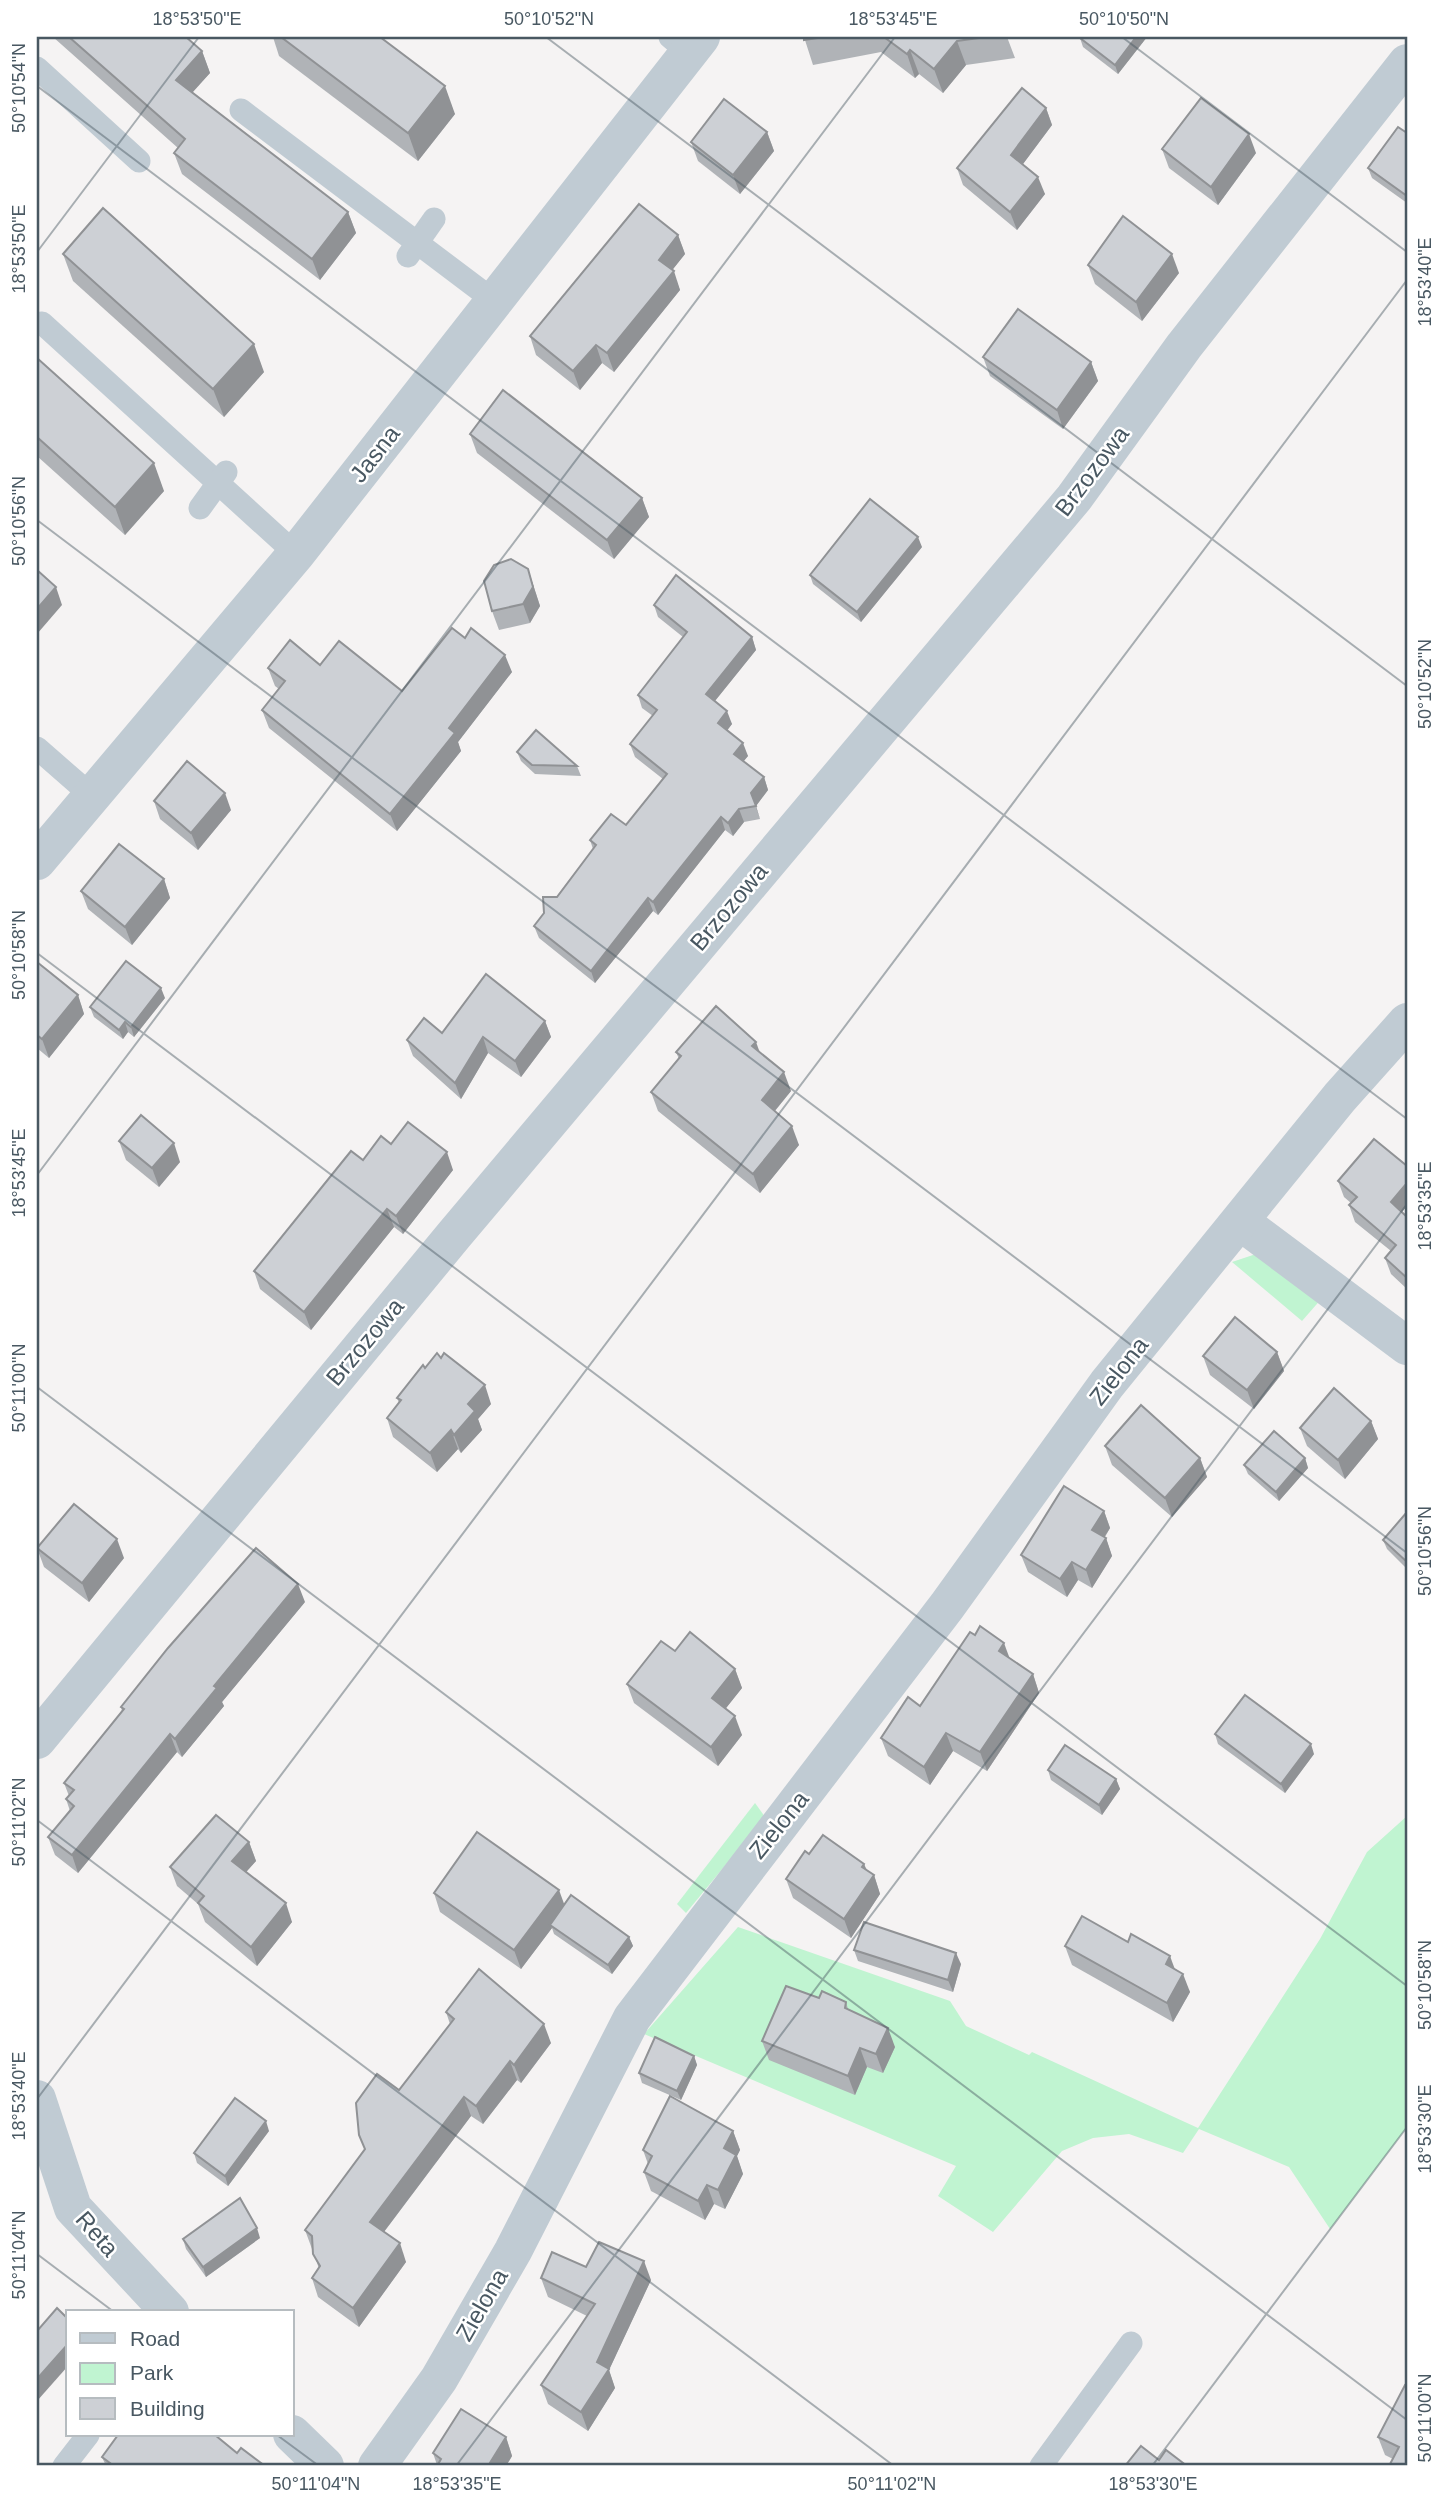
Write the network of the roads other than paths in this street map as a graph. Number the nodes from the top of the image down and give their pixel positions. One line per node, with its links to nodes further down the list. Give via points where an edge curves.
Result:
1 (686, 42): 8 (street, Jasna)
2 (1407, 63): 19 (street, Brzozowa, via 1184,346 1074,498 454,1235)
3 (37, 68): 5 (lane)
4 (241, 110): 7 (lane)
5 (139, 161)
6 (434, 219): 7 (lane)
7 (413, 249): 8 (lane)
8 (493, 300): 12 (street, Jasna)
9 (42, 323): 10 (lane)
10 (222, 477): 11 (lane); 12 (lane)
11 (201, 508)
12 (296, 554): 14 (street, Jasna)
13 (37, 748): 14 (lane)
14 (92, 796): 15 (street, Jasna)
15 (37, 861)
16 (1407, 1022): 17 (street, Zielona, via 1340,1097)
17 (1241, 1222): 18 (street); 27 (street, Zielona, via 1107,1384 947,1606 632,2018 513,2250 439,2379)
18 (1407, 1346)
19 (37, 1740)
20 (37, 2099): 21 (street, Reta, via 73,2208)
21 (168, 2310)
22 (1131, 2343): 28 (lane)
23 (87, 2436): 25 (lane)
24 (294, 2436): 26 (street)
25 (64, 2466)
26 (325, 2466)
27 (377, 2466)
28 (1041, 2466)

